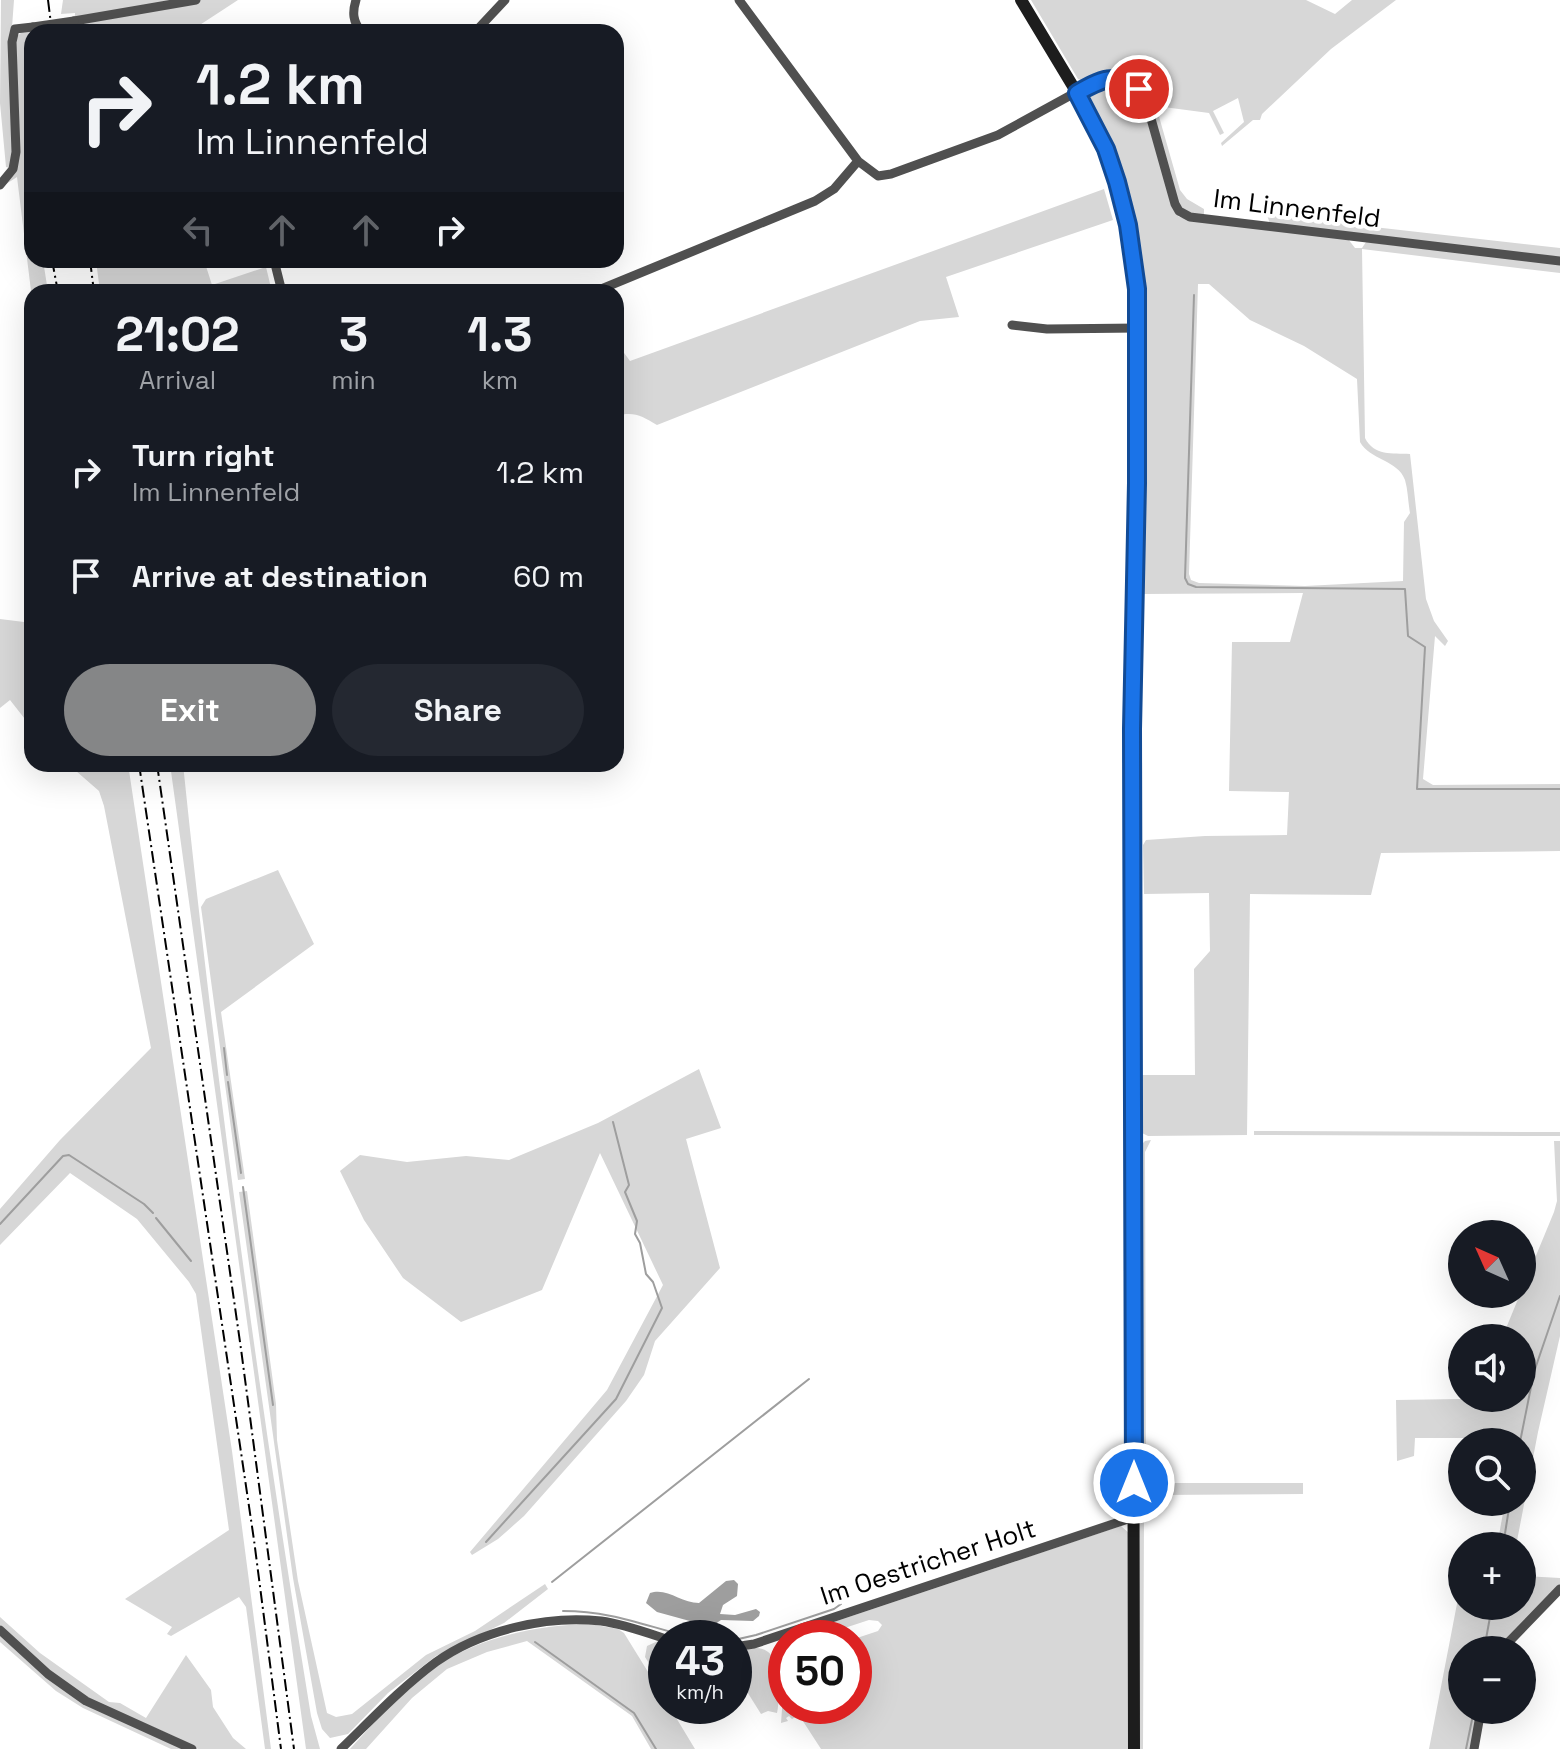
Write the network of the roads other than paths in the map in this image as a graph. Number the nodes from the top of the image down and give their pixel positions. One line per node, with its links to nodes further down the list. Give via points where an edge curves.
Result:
1 (196, 0): 6 (street, bridge)
2 (356, 0): 7 (street)
3 (505, 0): 8 (street)
4 (739, 0): 11 (street)
5 (1021, 0): 10 (main road)
6 (54, 24)
7 (356, 24)
8 (482, 24)
9 (24, 28): 12 (street, bridge, via 15,29 12,42 16,152 13,169)
10 (1077, 93): 11 (street, Im Linnenfeld, via 998,135 891,174 878,176); 13 (street, Im Linnenfeld, via 1117,78 1139,89 1175,204 1190,217); 16 (main road, via 1106,149 1126,215)
11 (858, 161): 14 (street, via 834,189 815,201)
12 (0, 185)
13 (1560, 261)
14 (613, 284)
15 (1012, 325): 16 (street)
16 (1138, 328): 17 (main road, via 1132,729)
17 (1134, 1517): 22 (street, Im Oestricher Holt); 26 (main road)
18 (1560, 1589): 21 (street)
19 (0, 1630): 24 (street, via 86,1701)
20 (648, 1633): 25 (street, via 588,1620 502,1631 438,1661)
21 (1515, 1636)
22 (752, 1644)
23 (1478, 1724): 27 (street)
24 (192, 1749)
25 (341, 1749)
26 (1134, 1749)
27 (1474, 1749)

